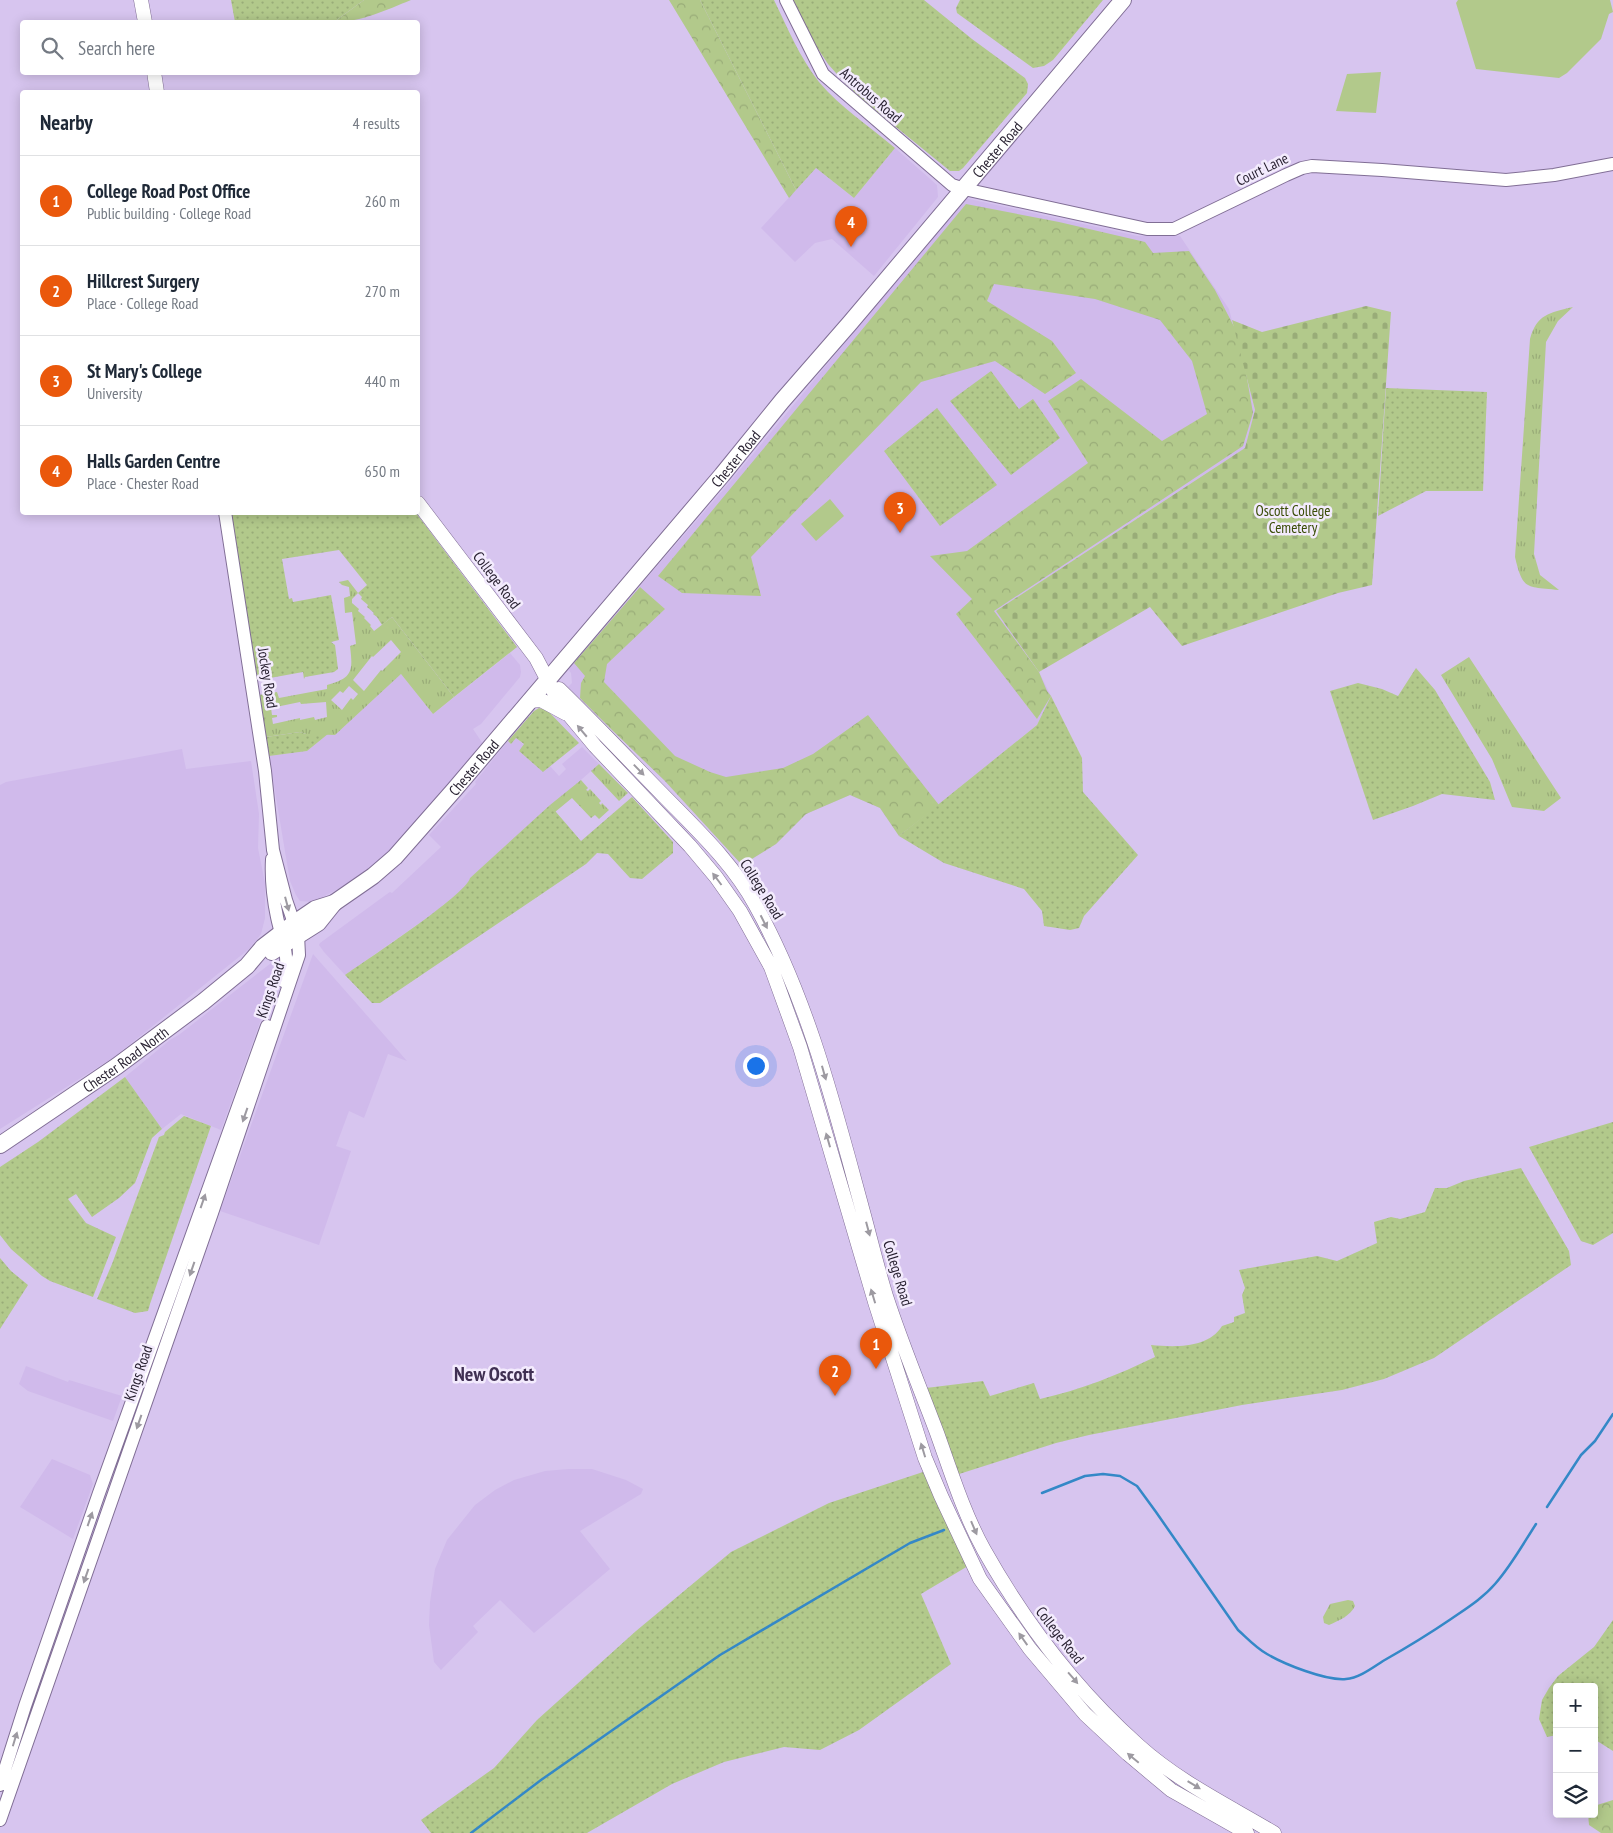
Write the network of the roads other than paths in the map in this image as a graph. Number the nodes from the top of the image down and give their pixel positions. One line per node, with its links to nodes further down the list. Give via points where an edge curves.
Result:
1 (141, 0): 4 (main road)
2 (786, 0): 8 (main road, Antrobus Road, via 823,74 948,182)
3 (1123, 0): 8 (highway, Chester Road)
4 (145, 20)
5 (154, 75): 6 (main road)
6 (157, 90)
7 (1613, 164): 8 (main road, Court Lane, via 1506,180 1326,166 1305,168 1174,229 1161,230)
8 (964, 189): 11 (highway, Chester Road)
9 (420, 506): 11 (main road, College Road, via 528,646)
10 (225, 515): 14 (main road, Jockey Road, via 265,771 273,850)
11 (548, 678): 12 (highway, Chester Road); 13 (main road, College Road); 15 (main road, College Road, one-way to 15, via 729,866 754,902)
12 (529, 701): 13 (main road, College Road, via 541,700); 14 (highway, Chester Road, via 395,857 334,903 315,909)
13 (570, 716): 16 (main road, College Road, one-way to 13, via 740,911 716,877)
14 (289, 934): 17 (highway, Chester Road North, via 263,947 247,966 203,1002 117,1066); 22 (main road, Kings Road, one-way to 14, via 99,1493 277,998 287,965); 23 (main road, Kings Road, one-way to 23, via 299,955 296,965)
15 (795, 986): 16 (main road); 18 (main road, College Road, one-way to 18, via 822,1066 886,1296)
16 (782, 994): 19 (main road, College Road, one-way to 16)
17 (0, 1145)
18 (922, 1393): 19 (main road); 20 (main road, College Road, one-way to 20, via 982,1548)
19 (907, 1399): 21 (main road, College Road, one-way to 19, via 980,1579 940,1496)
20 (1056, 1659): 21 (main road); 25 (main road, College Road, one-way to 25, via 1141,1748 1186,1781)
21 (1043, 1666): 24 (main road, College Road, one-way to 21, via 1172,1790 1128,1754)
22 (0, 1786)
23 (0, 1820)
24 (1247, 1833)
25 (1274, 1833)

